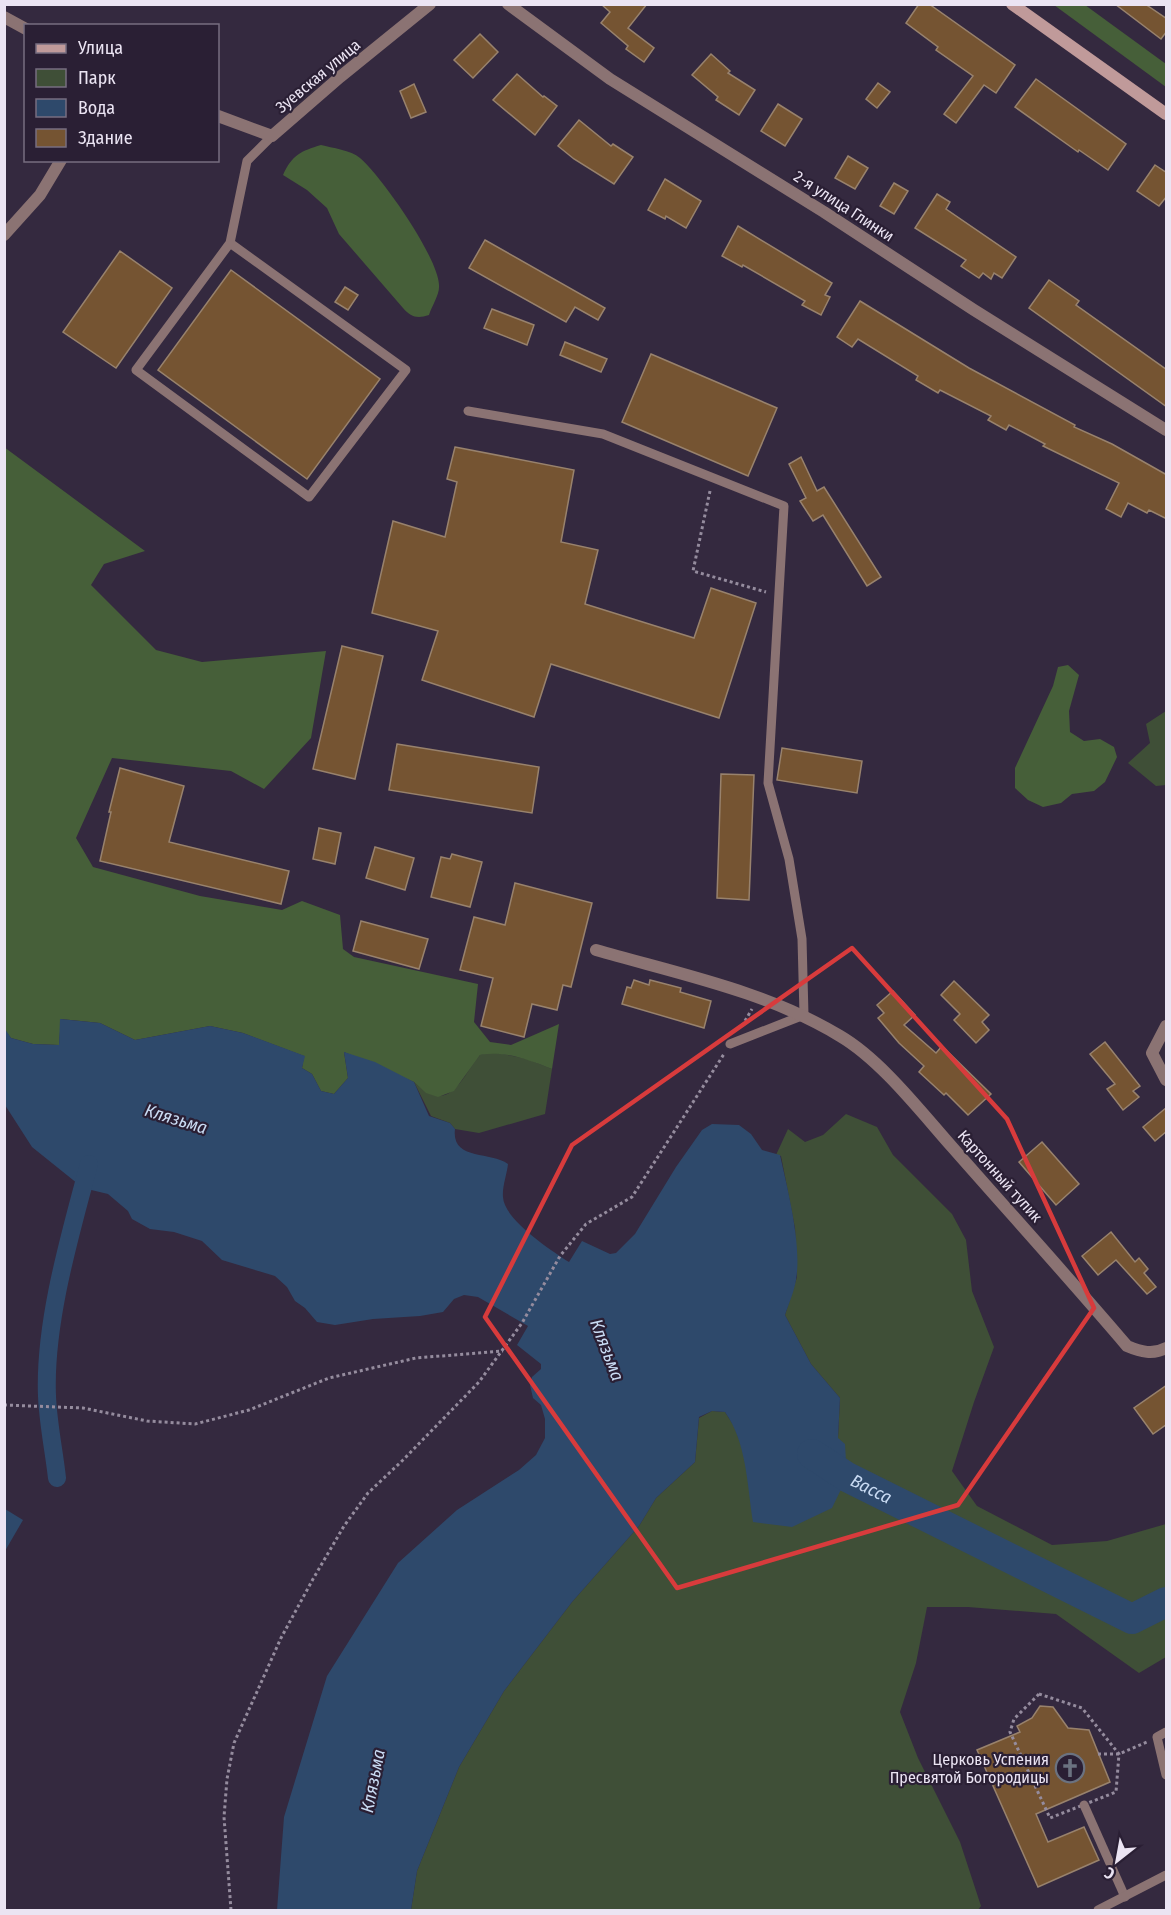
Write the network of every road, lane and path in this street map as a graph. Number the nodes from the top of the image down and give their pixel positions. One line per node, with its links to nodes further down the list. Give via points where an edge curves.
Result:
1 (430, 4): 8 (street, Зуевская улица)
2 (508, 4): 13 (street, 2-я улица Глинки, via 610,79)
3 (1012, 4): 6 (main road)
4 (4, 17): 5 (street)
5 (24, 28)
6 (1167, 114)
7 (219, 116): 8 (street, Зуевская улица)
8 (272, 136): 11 (lane, via 248,161)
9 (60, 162): 10 (street, via 40,195)
10 (4, 235)
11 (230, 243): 11 (lane, via 406,370 309,497 136,370)
12 (468, 411): 14 (lane, via 603,434)
13 (1167, 430)
14 (712, 478): 15 (lane, via 784,506); 15 (path, via 693,571)
15 (780, 596): 18 (lane, via 768,783 789,859 802,939)
16 (596, 950): 17 (street, Картонный тупик)
17 (760, 997): 18 (street, Картонный тупик); 20 (path)
18 (804, 1015): 20 (lane); 22 (street, Картонный тупик, via 842,1037 881,1069 1127,1346 1140,1352)
19 (1167, 1026): 21 (street, via 1152,1053)
20 (730, 1044): 23 (path, via 632,1197 586,1224 560,1256)
21 (1167, 1080)
22 (1167, 1348)
23 (503, 1351): 24 (path, via 416,1358 329,1377 249,1410 195,1424 83,1408); 33 (path, via 458,1405 368,1493 344,1526 281,1638 234,1743 229,1770 224,1817)
24 (4, 1405)
25 (1167, 1732): 29 (lane, via 1157,1737)
26 (1138, 1747): 28 (path)
27 (1098, 1754): 28 (path)
28 (1119, 1754): 30 (path, via 1116,1791); 30 (path, via 1082,1708 1039,1694 1014,1719 1010,1732 1050,1818)
29 (1167, 1775)
30 (1084, 1805): 32 (lane)
31 (1167, 1875): 32 (lane)
32 (1125, 1897): 34 (lane)
33 (231, 1911)
34 (1098, 1911)

